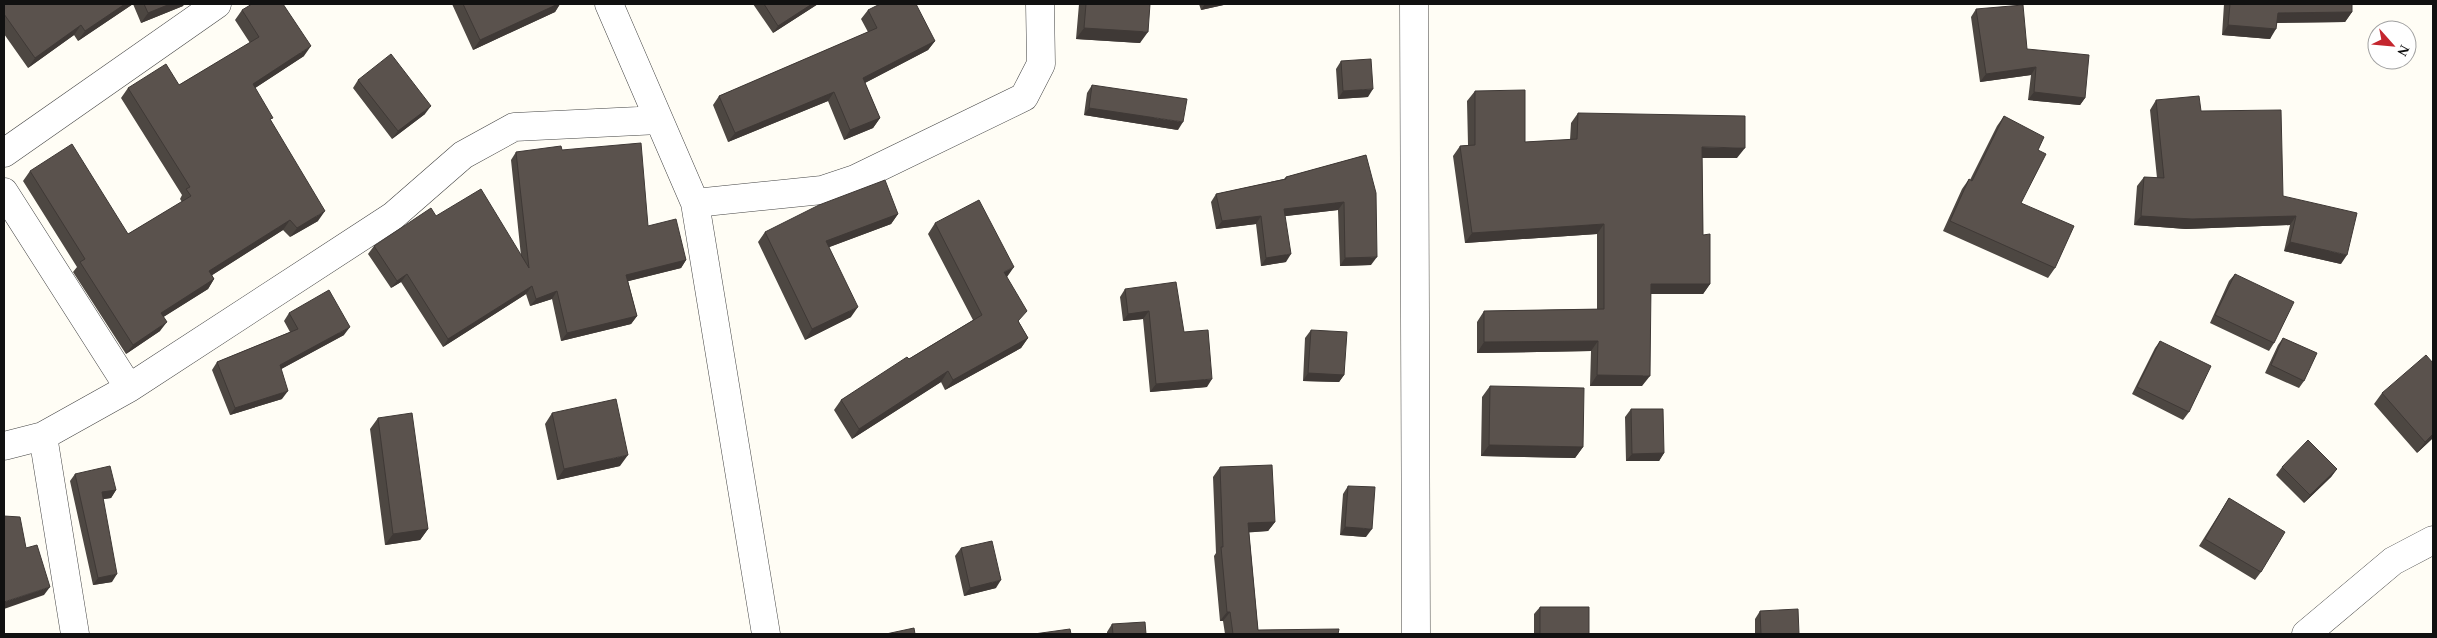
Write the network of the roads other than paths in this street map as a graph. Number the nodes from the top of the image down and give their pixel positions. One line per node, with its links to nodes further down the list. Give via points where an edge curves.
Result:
1 (218, 4): 6 (street)
2 (609, 4): 5 (street)
3 (1040, 4): 8 (street, via 1040,64 1024,97 855,179 830,187)
4 (1414, 4): 15 (street)
5 (659, 120): 8 (street); 9 (street, via 514,127 463,155 394,216)
6 (4, 153)
7 (4, 192): 9 (street)
8 (695, 203): 14 (street)
9 (129, 388): 10 (street)
10 (43, 436): 11 (street); 13 (street)
11 (4, 446)
12 (2433, 540): 16 (street, via 2394,561)
13 (76, 634)
14 (766, 634)
15 (1416, 634)
16 (2306, 634)

